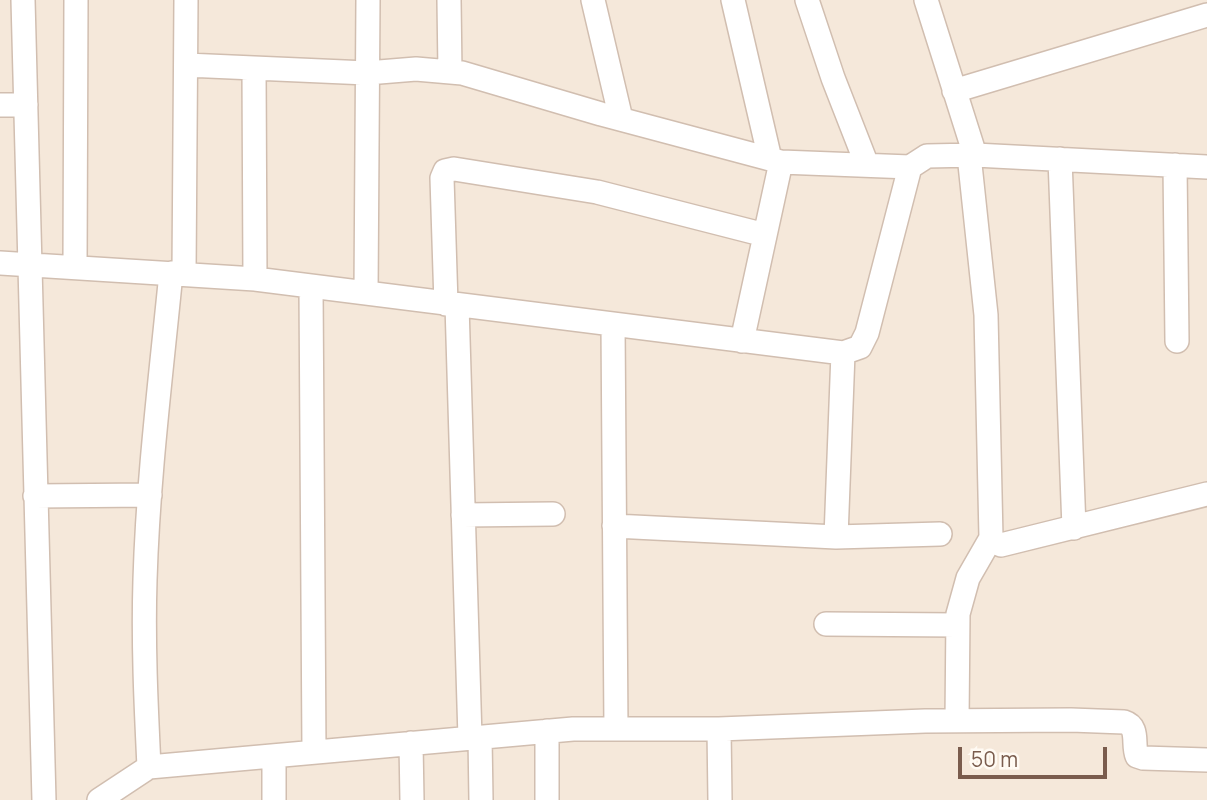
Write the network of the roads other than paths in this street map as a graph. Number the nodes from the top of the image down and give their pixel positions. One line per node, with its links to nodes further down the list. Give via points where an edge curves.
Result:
1 (23, 0): 17 (street)
2 (76, 0): 29 (street)
3 (186, 0): 11 (street)
4 (368, 0): 14 (street)
5 (449, 0): 13 (street)
6 (593, 0): 18 (street)
7 (733, 0): 21 (street)
8 (807, 0): 22 (street)
9 (926, 0): 15 (street)
10 (1207, 15): 15 (street)
11 (186, 65): 12 (street); 30 (street)
12 (254, 68): 14 (street); 31 (street)
13 (450, 72): 14 (street); 18 (street)
14 (367, 73): 33 (street)
15 (954, 91): 19 (street)
16 (0, 105): 17 (street)
17 (26, 105): 28 (street)
18 (621, 119): 21 (street)
19 (972, 155): 20 (street); 24 (street, via 926,156); 48 (street, via 985,315)
20 (1060, 159): 23 (street); 45 (street)
21 (776, 161): 22 (street); 26 (street)
22 (867, 165): 24 (street)
23 (1175, 165): 25 (street); 37 (street)
24 (910, 167): 38 (street, via 867,333 860,346)
25 (1207, 167)
26 (765, 236): 34 (street, via 597,192 454,169 445,171 442,178); 36 (street)
27 (0, 263): 28 (street)
28 (29, 265): 29 (street); 41 (street)
29 (75, 267): 30 (street)
30 (177, 273): 31 (street); 40 (street)
31 (255, 279): 32 (street)
32 (311, 287): 33 (street); 57 (street)
33 (366, 293): 34 (street)
34 (452, 304): 35 (street); 43 (street)
35 (613, 324): 36 (street); 44 (street)
36 (742, 341): 38 (street)
37 (1177, 341)
38 (843, 353): 47 (street)
39 (1207, 494): 45 (street)
40 (150, 495): 41 (street); 60 (street, via 144,670)
41 (35, 496): 61 (street)
42 (553, 514): 43 (street)
43 (463, 515): 55 (street)
44 (614, 526): 47 (street); 52 (street)
45 (1074, 528): 48 (street, via 1001,545)
46 (940, 534): 47 (street)
47 (836, 537)
48 (991, 538): 50 (street, via 962,593)
49 (826, 624): 50 (street)
50 (957, 625): 51 (street)
51 (957, 721): 53 (street); 59 (street, via 1125,722 1134,730 1137,756)
52 (616, 729): 53 (street); 54 (street)
53 (719, 729): 67 (street)
54 (547, 731): 55 (street); 66 (street)
55 (475, 737): 56 (street); 65 (street)
56 (411, 743): 57 (street); 64 (street)
57 (314, 751): 58 (street)
58 (274, 756): 60 (street); 63 (street)
59 (1207, 760)
60 (149, 767): 62 (street)
61 (44, 800)
62 (99, 800)
63 (274, 800)
64 (412, 800)
65 (481, 800)
66 (547, 800)
67 (720, 800)

